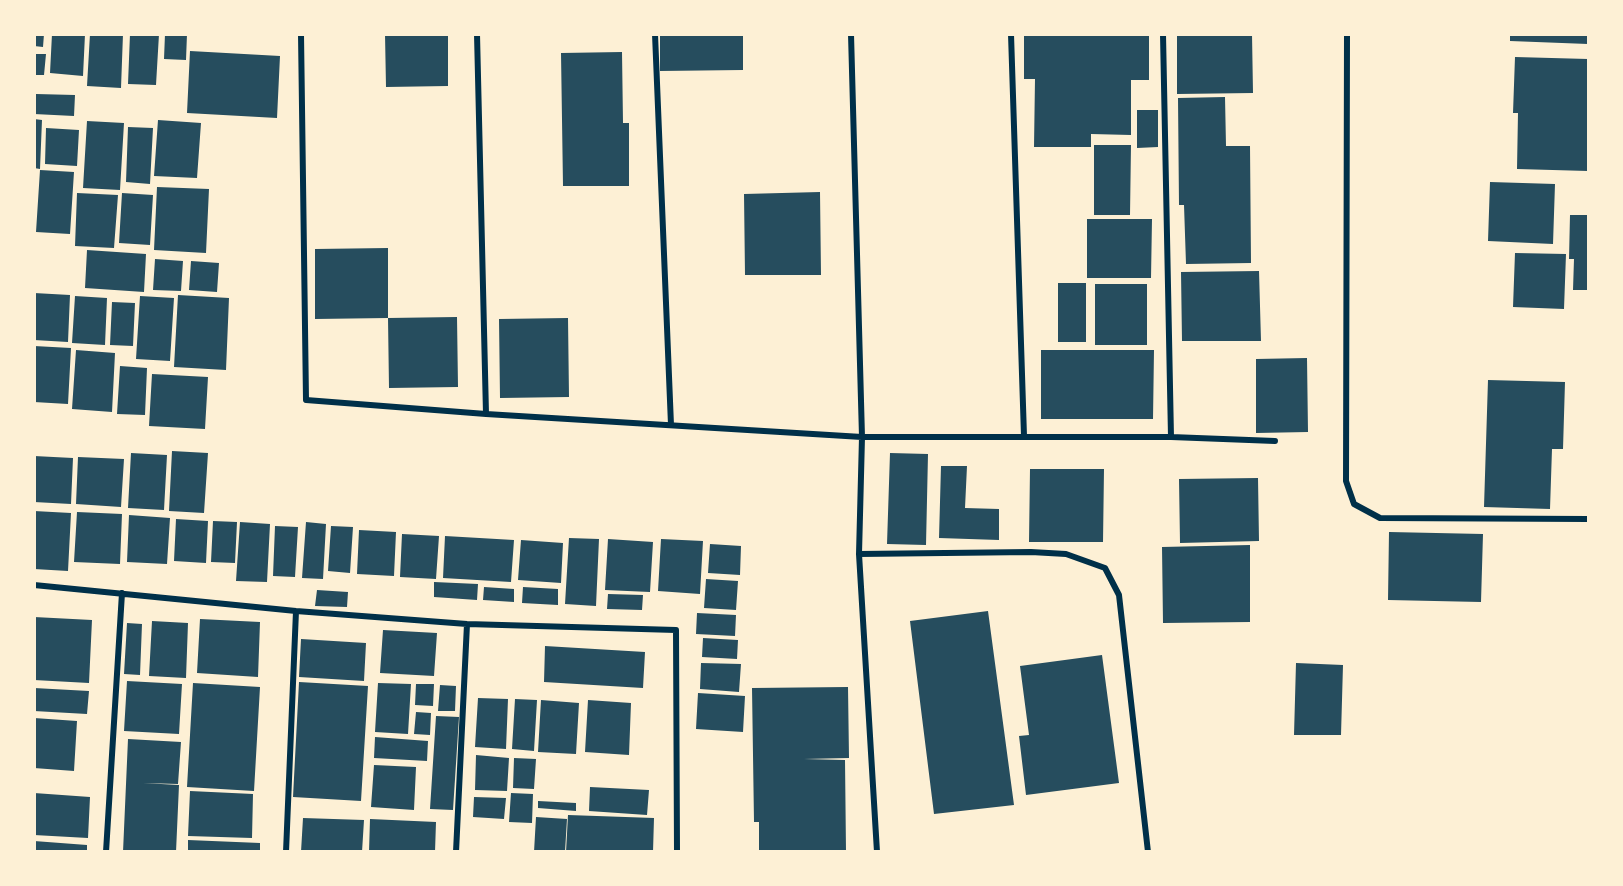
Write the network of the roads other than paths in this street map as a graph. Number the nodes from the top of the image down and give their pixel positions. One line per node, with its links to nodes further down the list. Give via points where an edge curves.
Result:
1 (301, 34): 8 (street, via 306,400)
2 (477, 34): 8 (street)
3 (655, 34): 9 (street)
4 (851, 34): 11 (street)
5 (1011, 34): 10 (street)
6 (1163, 34): 12 (street)
7 (1347, 34): 14 (street, via 1346,481 1354,504 1380,518)
8 (486, 414): 9 (street)
9 (671, 424): 11 (street)
10 (1024, 436): 11 (street); 12 (street)
11 (862, 437): 15 (street)
12 (1170, 437): 13 (street)
13 (1275, 441)
14 (1588, 519)
15 (859, 554): 24 (street); 25 (street, via 1031,552 1066,554 1105,568 1119,595)
16 (34, 585): 17 (street)
17 (122, 593): 18 (street); 20 (street)
18 (296, 611): 19 (street); 21 (street)
19 (467, 624): 22 (street); 23 (street, via 675,630)
20 (106, 852)
21 (286, 852)
22 (456, 852)
23 (677, 852)
24 (876, 852)
25 (1148, 852)

